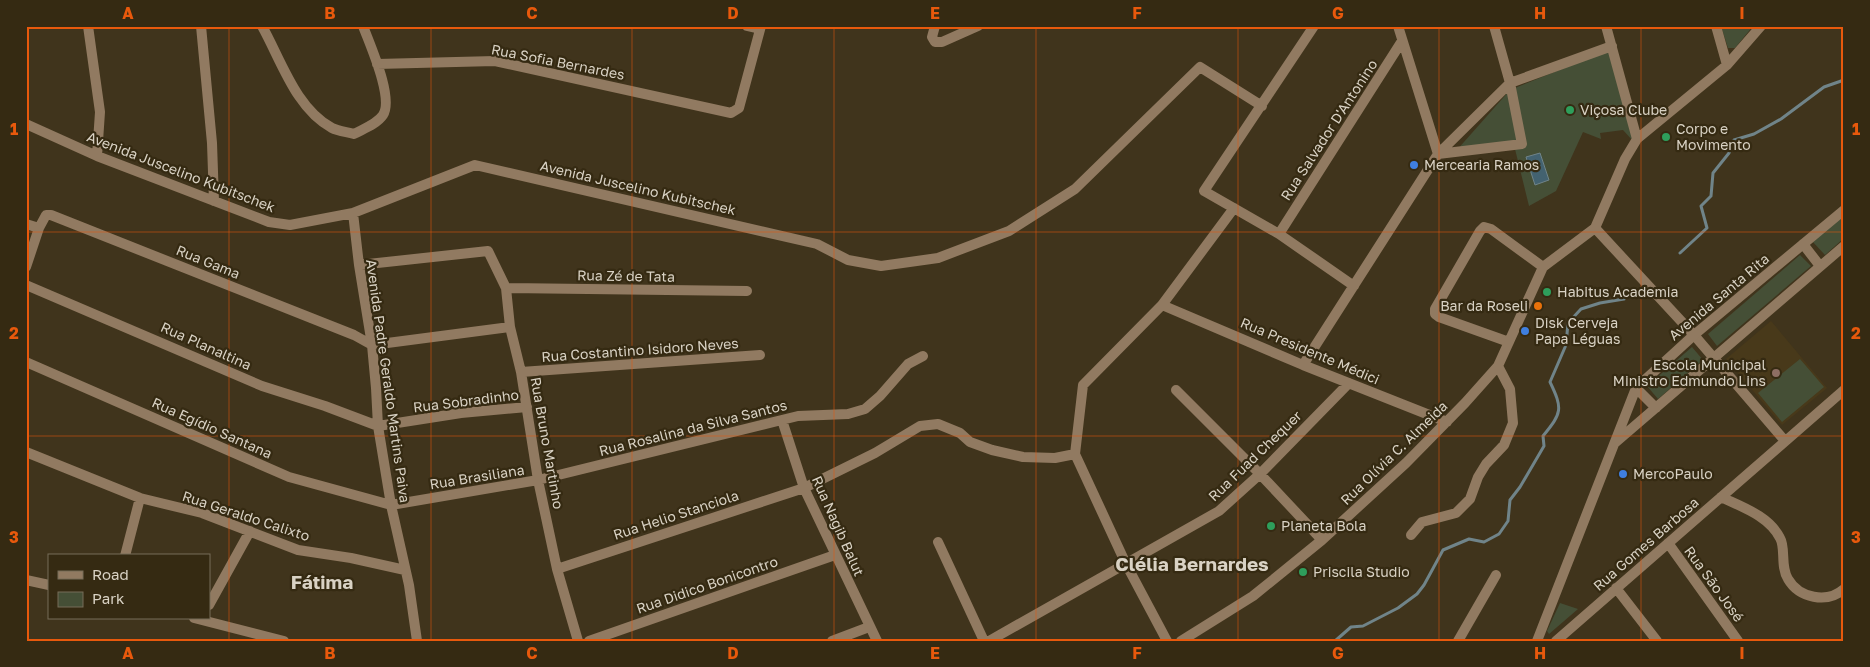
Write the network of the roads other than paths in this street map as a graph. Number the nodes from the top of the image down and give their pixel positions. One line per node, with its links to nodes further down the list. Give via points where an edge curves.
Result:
1 (88, 26): 24 (street, via 100,112)
2 (201, 26): 25 (street)
3 (262, 26): 17 (street, via 296,92 317,117 333,128 354,134 383,115 387,106)
4 (363, 26): 17 (street)
5 (746, 26): 13 (street)
6 (978, 26): 14 (street, via 942,42 935,42)
7 (1314, 26): 20 (street)
8 (1398, 26): 15 (street)
9 (1494, 26): 19 (street)
10 (1606, 26): 16 (street)
11 (1716, 26): 18 (street)
12 (1760, 26): 18 (street)
13 (760, 28): 17 (street, Rua Sofia Bernardes, via 739,108 731,113 495,61)
14 (933, 31)
15 (1402, 41): 23 (street); 32 (street, Rua Salvador D'Antonino)
16 (1612, 46): 19 (street); 22 (street)
17 (377, 64)
18 (1727, 65): 22 (street)
19 (1510, 83): 23 (street); 23 (street, via 1522,144)
20 (1262, 106): 26 (street, via 1204,192); 28 (street, Avenida Juscelino Kubitschek, via 1200,66 1075,189 1009,231 938,258 881,266 848,260 817,244 475,165)
21 (26, 124): 24 (street, Avenida Juscelino Kubitschek)
22 (1637, 139): 31 (street)
23 (1438, 154): 40 (street)
24 (97, 156): 25 (street, Avenida Juscelino Kubitschek)
25 (214, 201): 28 (street, Avenida Juscelino Kubitschek, via 268,222 290,225)
26 (1234, 208): 32 (street); 43 (street)
27 (1844, 210): 33 (street, Avenida Santa Rita)
28 (353, 213): 35 (street, Avenida Padre Geraldo Martins Paiva)
29 (26, 224): 30 (street)
30 (39, 228): 37 (street); 47 (street, Rua Gama, via 46,215 51,215 344,331)
31 (1595, 228): 38 (street); 45 (street)
32 (1279, 234): 40 (street)
33 (1803, 244): 36 (street); 45 (street, Avenida Santa Rita)
34 (1844, 246): 36 (street)
35 (359, 265): 41 (street, Rua Bruno Martinho, via 488,251); 47 (street, Avenida Padre Geraldo Martins Paiva)
36 (1820, 266): 50 (street)
37 (26, 267)
38 (1543, 267): 46 (street, Rua Olívia C. Almeida); 46 (street, via 1492,229 1484,228 1435,309 1439,318)
39 (26, 285): 63 (street, Rua Planaltina, via 262,386)
40 (1354, 286): 52 (street)
41 (506, 288): 42 (street, Rua Zé de Tata); 44 (street, Rua Bruno Martinho)
42 (747, 291)
43 (1162, 305): 52 (street, Rua Presidente Médici); 67 (street, via 1083,385)
44 (510, 327): 47 (street); 54 (street, Rua Bruno Martinho)
45 (1694, 335): 50 (street); 56 (street, Avenida Santa Rita)
46 (1509, 342): 53 (street, Rua Olívia C. Almeida)
47 (372, 346): 63 (street, Avenida Padre Geraldo Martins Paiva)
48 (760, 355): 54 (street, Rua Costantino Isidoro Neves)
49 (923, 356): 61 (street, Rua Rosalina da Silva Santos, via 908,364 865,409 848,414 798,416)
50 (1713, 358): 60 (street); 64 (street)
51 (26, 362): 73 (street, Rua Egídio Santana, via 288,477)
52 (1303, 365): 55 (street, Rua Presidente Médici)
53 (1498, 366): 62 (street, Rua Olívia C. Almeida); 75 (street, via 1510,389 1513,422 1504,446 1486,464 1470,498 1456,513 1422,522)
54 (521, 372): 59 (street, Rua Bruno Martinho)
55 (1349, 383): 62 (street, Rua Presidente Médici); 68 (street, Rua Fuad Chequer)
56 (1636, 388): 60 (street); 65 (street, Avenida Santa Rita)
57 (1176, 390): 68 (street)
58 (1844, 390): 64 (street, Rua Gomes Barbosa)
59 (527, 407): 63 (street, Rua Sobradinho, via 461,412); 69 (street, Rua Bruno Martinho)
60 (1656, 408): 65 (street)
61 (782, 420): 69 (street, Rua Rosalina da Silva Santos); 70 (street, Rua Nagib Balut)
62 (1447, 422): 76 (street, Rua Olívia C. Almeida)
63 (378, 426): 73 (street, Avenida Padre Geraldo Martins Paiva)
64 (1785, 441): 71 (street, Rua Gomes Barbosa)
65 (1616, 442): 103 (street, Avenida Santa Rita)
66 (26, 452): 72 (street, Rua Geraldo Calixto)
67 (1075, 454): 70 (street, Rua Helio Stanciola, via 1055,458 1022,457 970,442 960,433 938,424 920,426 875,453); 81 (street)
68 (1260, 474): 76 (street); 81 (street, Rua Fuad Chequer, via 1219,511)
69 (538, 480): 73 (street, Rua Brasiliana); 82 (street, Rua Bruno Martinho)
70 (804, 488): 80 (street, Rua Nagib Balut); 82 (street, Rua Helio Stanciola)
71 (1721, 497): 78 (street, Rua Gomes Barbosa); 88 (street, via 1769,523 1781,539 1788,579 1803,594 1819,598 1838,594)
72 (140, 498): 74 (street, Rua Geraldo Calixto, via 202,513); 79 (street)
73 (391, 505): 83 (street, Avenida Padre Geraldo Martins Paiva)
74 (250, 531): 83 (street, Rua Geraldo Calixto, via 298,550); 89 (street)
75 (1411, 535)
76 (1322, 540): 102 (street, Rua Olívia C. Almeida, via 1253,596)
77 (938, 542): 99 (street)
78 (1668, 543): 87 (street, Rua Gomes Barbosa); 106 (street, Rua São José)
79 (126, 554)
80 (835, 555): 91 (street, Rua Nagib Balut); 96 (street, Rua Didico Bonicontro)
81 (1126, 564): 100 (street, Rua Fuad Chequer); 101 (street)
82 (557, 569): 95 (street, Rua Bruno Martinho)
83 (405, 570): 94 (street, Avenida Padre Geraldo Martins Paiva)
84 (1496, 575): 92 (street)
85 (26, 580): 86 (street)
86 (48, 585)
87 (1616, 588): 104 (street, Rua Gomes Barbosa); 105 (street)
88 (1844, 589)
89 (210, 603)
90 (203, 620): 93 (street)
91 (869, 628): 97 (street); 98 (street, Rua Nagib Balut)
92 (1459, 640)
93 (284, 641)
94 (417, 641)
95 (578, 641)
96 (589, 641)
97 (832, 641)
98 (876, 641)
99 (984, 641)
100 (989, 641)
101 (1167, 641)
102 (1181, 641)
103 (1537, 641)
104 (1556, 641)
105 (1657, 641)
106 (1738, 641)

